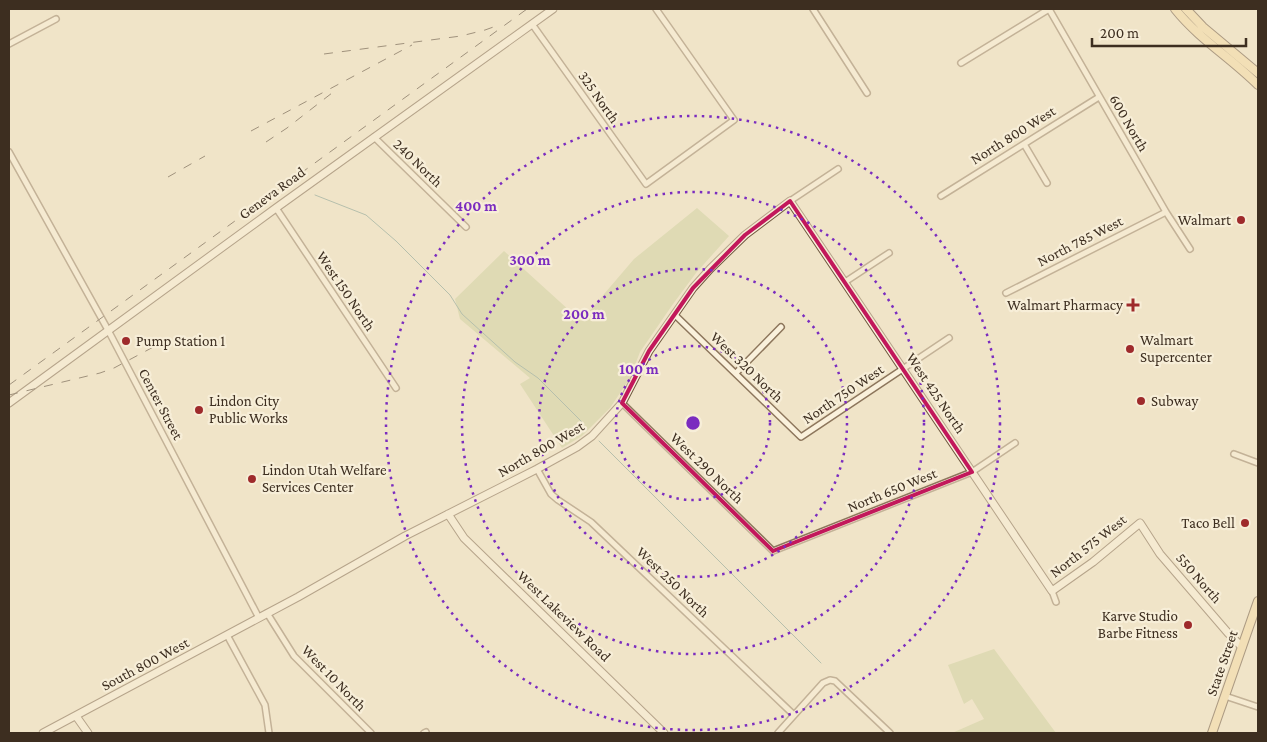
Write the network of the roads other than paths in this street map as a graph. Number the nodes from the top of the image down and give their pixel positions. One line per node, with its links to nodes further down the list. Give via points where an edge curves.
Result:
1 (553, 9): 8 (street, Geneva Road)
2 (656, 9): 8 (street, 325 North, via 734,120 646,184)
3 (813, 9): 13 (street)
4 (1049, 9): 10 (street); 14 (street, 600 North)
5 (1175, 9): 12 (main road, via 1205,41)
6 (1186, 9): 11 (main road)
7 (56, 19): 9 (street)
8 (532, 24): 15 (street, Geneva Road)
9 (9, 44)
10 (961, 63)
11 (1258, 73)
12 (1258, 85)
13 (867, 93)
14 (1099, 97): 16 (street, North 800 West); 23 (street, 600 North)
15 (374, 137): 22 (street, Geneva Road); 24 (street, 240 North)
16 (1024, 144): 19 (street); 20 (street, North 800 West)
17 (9, 152): 31 (street, Center Street)
18 (838, 170): 21 (street, North 800 West)
19 (1047, 183)
20 (941, 196)
21 (790, 201): 27 (street, West 425 North); 29 (street, North 800 West, via 727,252 693,288)
22 (276, 208): 31 (street, Geneva Road); 35 (street, West 150 North)
23 (1166, 212): 25 (street, 600 North); 28 (street, North 785 West)
24 (466, 227)
25 (1190, 249)
26 (889, 253): 27 (street)
27 (845, 282): 33 (street, West 425 North)
28 (1006, 293)
29 (675, 315): 34 (street, West 320 North); 37 (street, North 800 West, via 649,351)
30 (781, 327): 34 (street)
31 (108, 330): 36 (street, Geneva Road); 51 (street, Center Street)
32 (949, 338): 33 (street, North 750 West)
33 (903, 369): 38 (street, North 750 West); 43 (street, West 425 North)
34 (736, 374): 38 (street, West 320 North)
35 (396, 388)
36 (9, 403)
37 (622, 404): 42 (street, North 800 West, via 592,436); 46 (street, West 290 North)
38 (801, 438)
39 (1016, 443): 43 (street, North 650 West)
40 (1234, 454): 41 (street)
41 (1258, 462)
42 (537, 469): 44 (street, North 800 West); 56 (street, West 250 North, via 551,494 591,522)
43 (972, 472): 46 (street, North 650 West); 47 (street, West 425 North)
44 (448, 514): 50 (street, North 800 West); 62 (street, West Lakeview Road, via 464,538)
45 (1140, 523): 47 (street, North 575 West); 53 (street, 550 North, via 1160,554)
46 (774, 551)
47 (1052, 591): 48 (street, West 425 North)
48 (1056, 602)
49 (1258, 602): 53 (main road, State Street)
50 (267, 613): 51 (street, North 800 West); 61 (street, West 10 North, via 294,656)
51 (259, 618): 52 (street, South 800 West)
52 (226, 635): 57 (street, South 800 West); 60 (street, via 265,705)
53 (1242, 647): 54 (main road, State Street)
54 (1225, 696): 55 (street); 65 (main road, State Street)
55 (1258, 707)
56 (794, 715): 63 (street); 64 (street, via 823,683 835,680)
57 (76, 716): 58 (street, South 800 West); 59 (street)
58 (43, 733)
59 (88, 733)
60 (269, 733)
61 (371, 733)
62 (664, 733)
63 (778, 733)
64 (890, 733)
65 (1212, 733)

